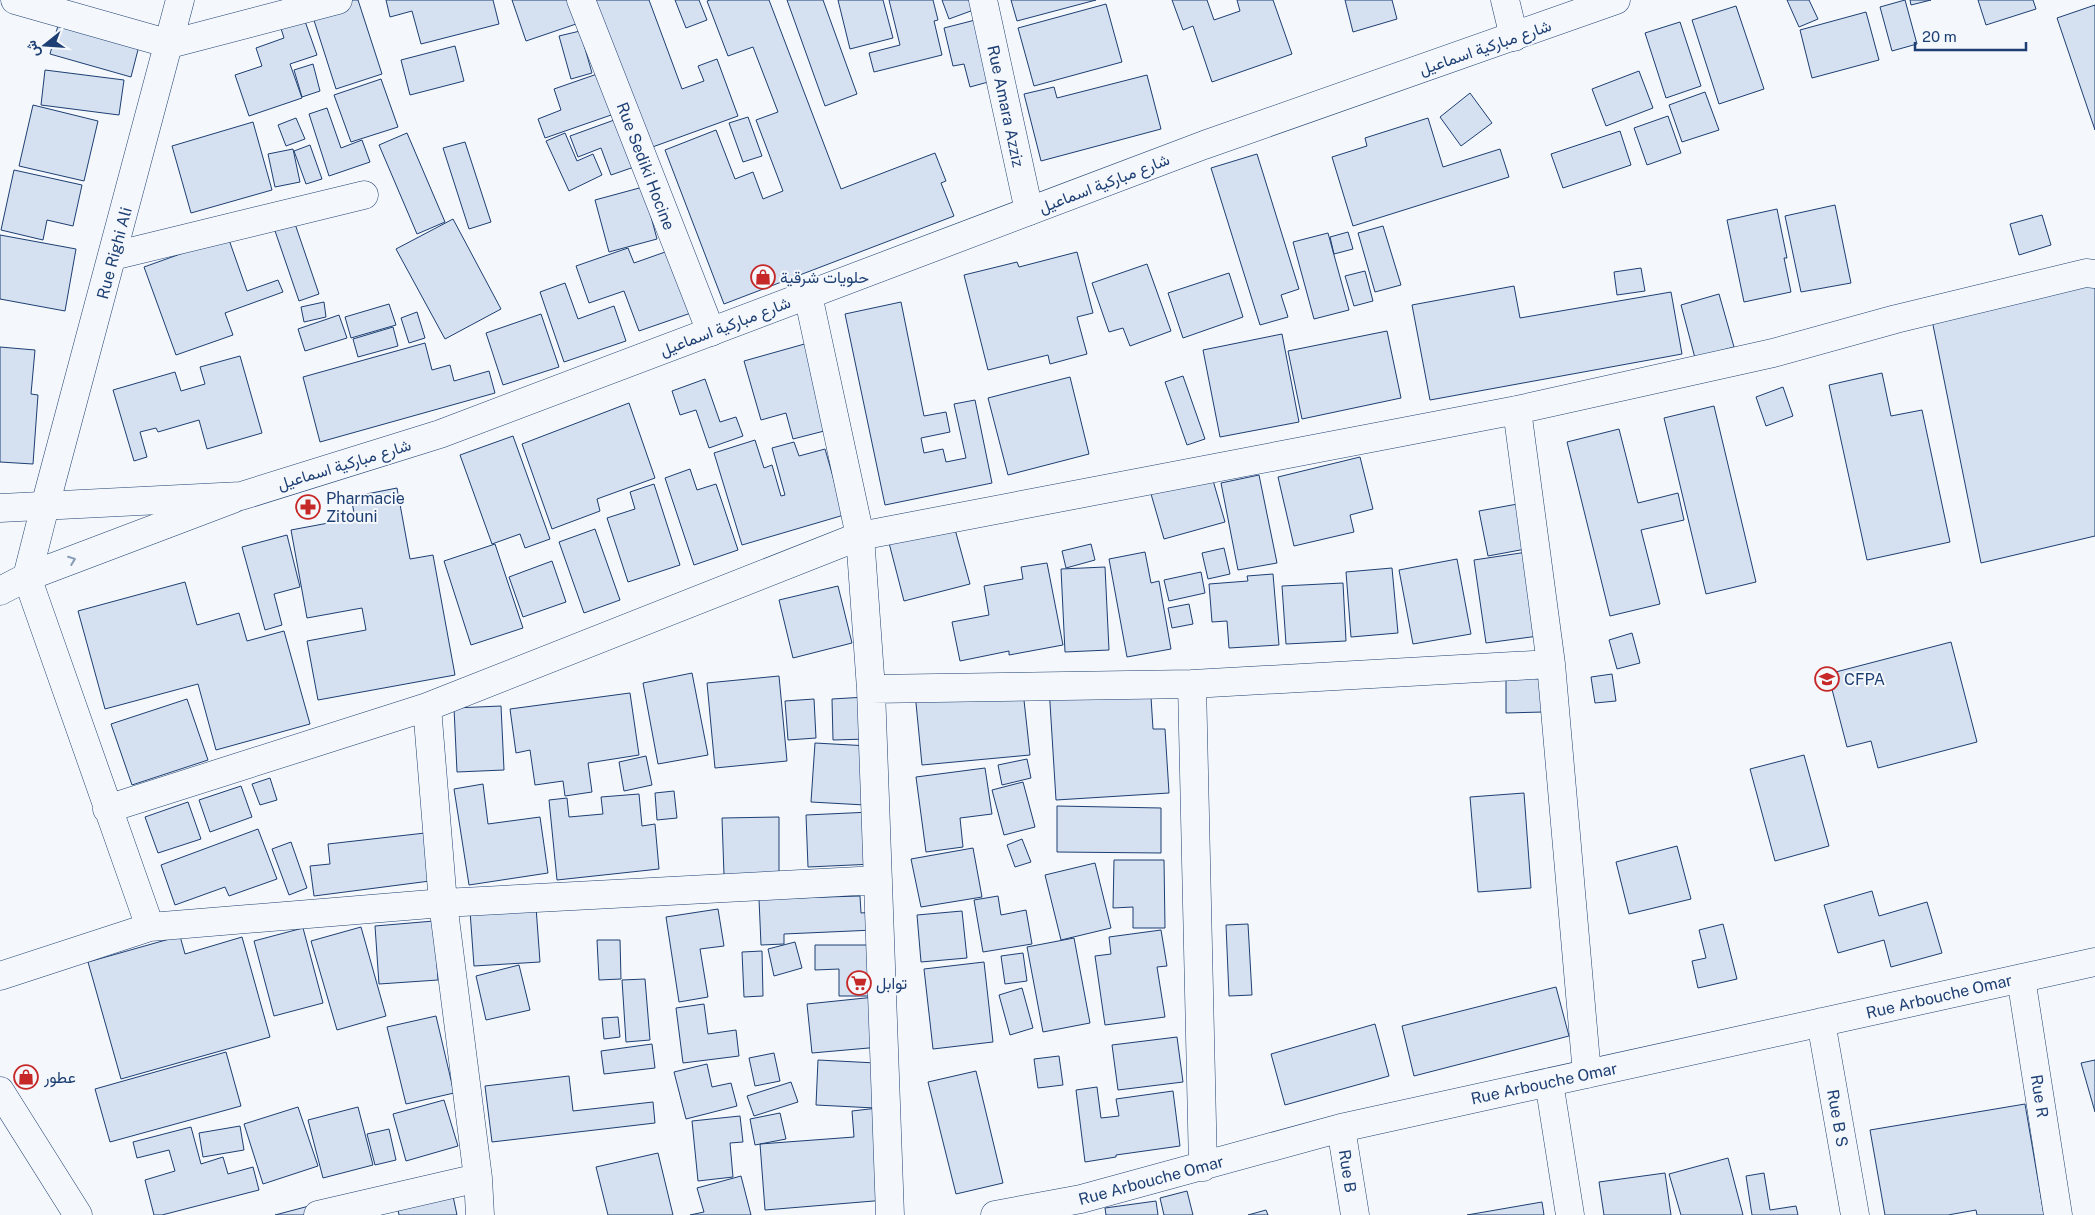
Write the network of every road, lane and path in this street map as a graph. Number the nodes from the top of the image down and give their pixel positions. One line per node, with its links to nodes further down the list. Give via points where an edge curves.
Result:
1 (15, 0): 9 (street)
2 (180, 0): 9 (street, Rue Righi Ali)
3 (338, 0): 9 (street)
4 (581, 0): 15 (street, Rue Sediki Hocine)
5 (983, 0): 11 (street, Rue Amara Azziz)
6 (1505, 0): 8 (street)
7 (1616, 0): 8 (street, شارع مباركية اسماعيل)
8 (1514, 37): 11 (street, شارع مباركية اسماعيل, via 1204,145)
9 (170, 44): 12 (street, Rue Righi Ali)
10 (364, 195): 12 (street)
11 (1029, 211): 14 (street, شارع مباركية اسماعيل)
12 (113, 256): 18 (street, Rue Righi Ali)
13 (2095, 274): 16 (street, via 2086,273 1773,353)
14 (808, 295): 15 (street, شارع مباركية اسماعيل); 20 (street)
15 (711, 332): 17 (street, شارع مباركية اسماعيل, via 440,434)
16 (1517, 410): 20 (street); 23 (street)
17 (241, 496): 18 (street, شارع مباركية اسماعيل); 21 (street, one-way to 17)
18 (46, 506): 19 (street, شارع مباركية اسماعيل); 21 (street, Rue Righi Ali)
19 (0, 508)
20 (860, 536): 25 (street); 26 (street)
21 (27, 577): 22 (street); 27 (street)
22 (0, 592)
23 (1551, 664): 24 (street); 35 (street)
24 (1192, 684): 25 (street); 39 (street)
25 (871, 689): 28 (street)
26 (427, 707): 27 (street); 29 (street)
27 (107, 809): 30 (street)
28 (878, 880): 29 (street); 45 (street)
29 (443, 903): 30 (street); 40 (street)
30 (150, 927): 32 (street)
31 (2095, 962): 33 (street, Rue Arbouche Omar)
32 (0, 976)
33 (2021, 978): 34 (street, Rue Arbouche Omar); 50 (street, Rue R)
34 (1821, 1022): 35 (street, Rue Arbouche Omar); 49 (street, Rue B S)
35 (1587, 1074): 36 (street, Rue Arbouche Omar)
36 (1550, 1082): 38 (street, Rue Arbouche Omar); 48 (street)
37 (0, 1091): 42 (street)
38 (1340, 1128): 39 (street, Rue Arbouche Omar); 47 (street, Rue B)
39 (1203, 1167): 41 (street, Rue Arbouche Omar)
40 (478, 1178): 43 (street); 44 (street)
41 (1082, 1207): 46 (street, Rue Arbouche Omar)
42 (78, 1215)
43 (318, 1215)
44 (480, 1215)
45 (890, 1215)
46 (995, 1215)
47 (1355, 1215)
48 (1570, 1215)
49 (1855, 1215)
50 (2058, 1215)

